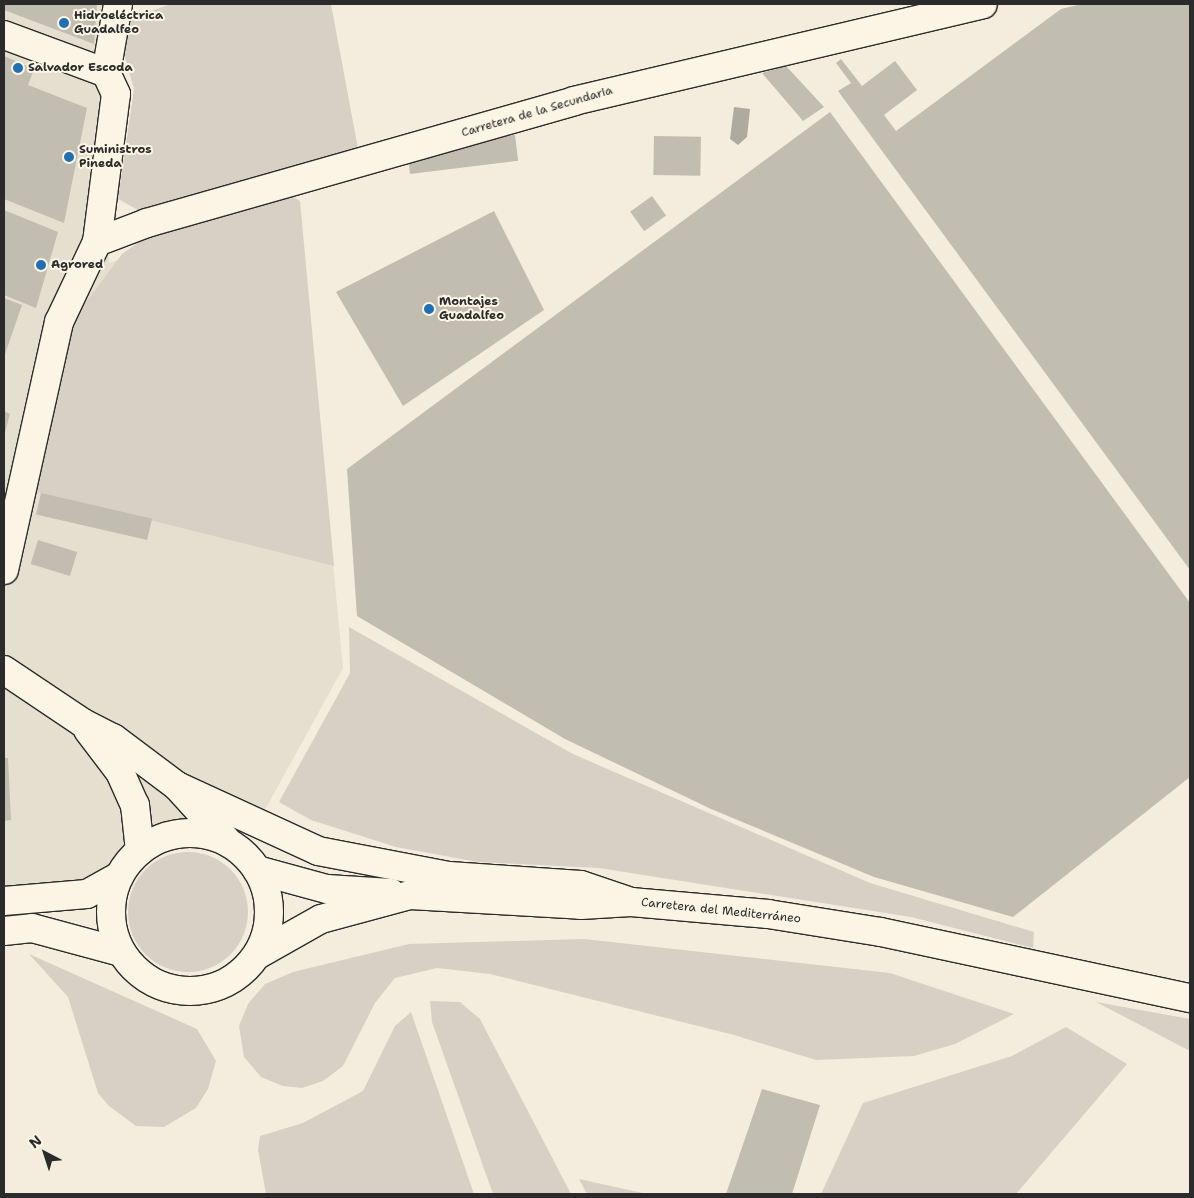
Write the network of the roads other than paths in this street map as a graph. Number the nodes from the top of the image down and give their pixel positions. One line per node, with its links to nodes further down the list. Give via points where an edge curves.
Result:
1 (118, 4): 4 (main road)
2 (983, 4): 5 (main road, Carretera de la Secundaria, via 574,101 147,223)
3 (4, 35): 4 (main road)
4 (106, 73): 5 (main road, via 116,94)
5 (97, 242): 6 (main road, via 59,322)
6 (4, 570)
7 (4, 670): 8 (main road)
8 (83, 723): 9 (main road, via 113,738); 11 (main road, via 120,772 131,796)
9 (178, 786): 10 (main road); 16 (main road, via 318,851 449,876 581,885)
10 (228, 842): 11 (main road, via 206,834 182,833 160,838); 12 (main road)
11 (140, 851): 13 (main road)
12 (257, 870): 14 (main road, via 327,889); 19 (main road, via 270,912)
13 (119, 876): 15 (main road, via 87,894); 18 (main road, via 112,919)
14 (410, 895): 16 (main road, Carretera del Mediterráneo, via 580,905); 19 (main road, Carretera del Mediterráneo, via 322,919)
15 (4, 901)
16 (631, 902): 20 (main road, Carretera del Mediterráneo, via 768,914 871,931)
17 (4, 930): 18 (main road, via 32,928)
18 (121, 952): 19 (main road, via 137,972 158,985 181,992 206,990 226,983)
19 (257, 955)
20 (1190, 998)

